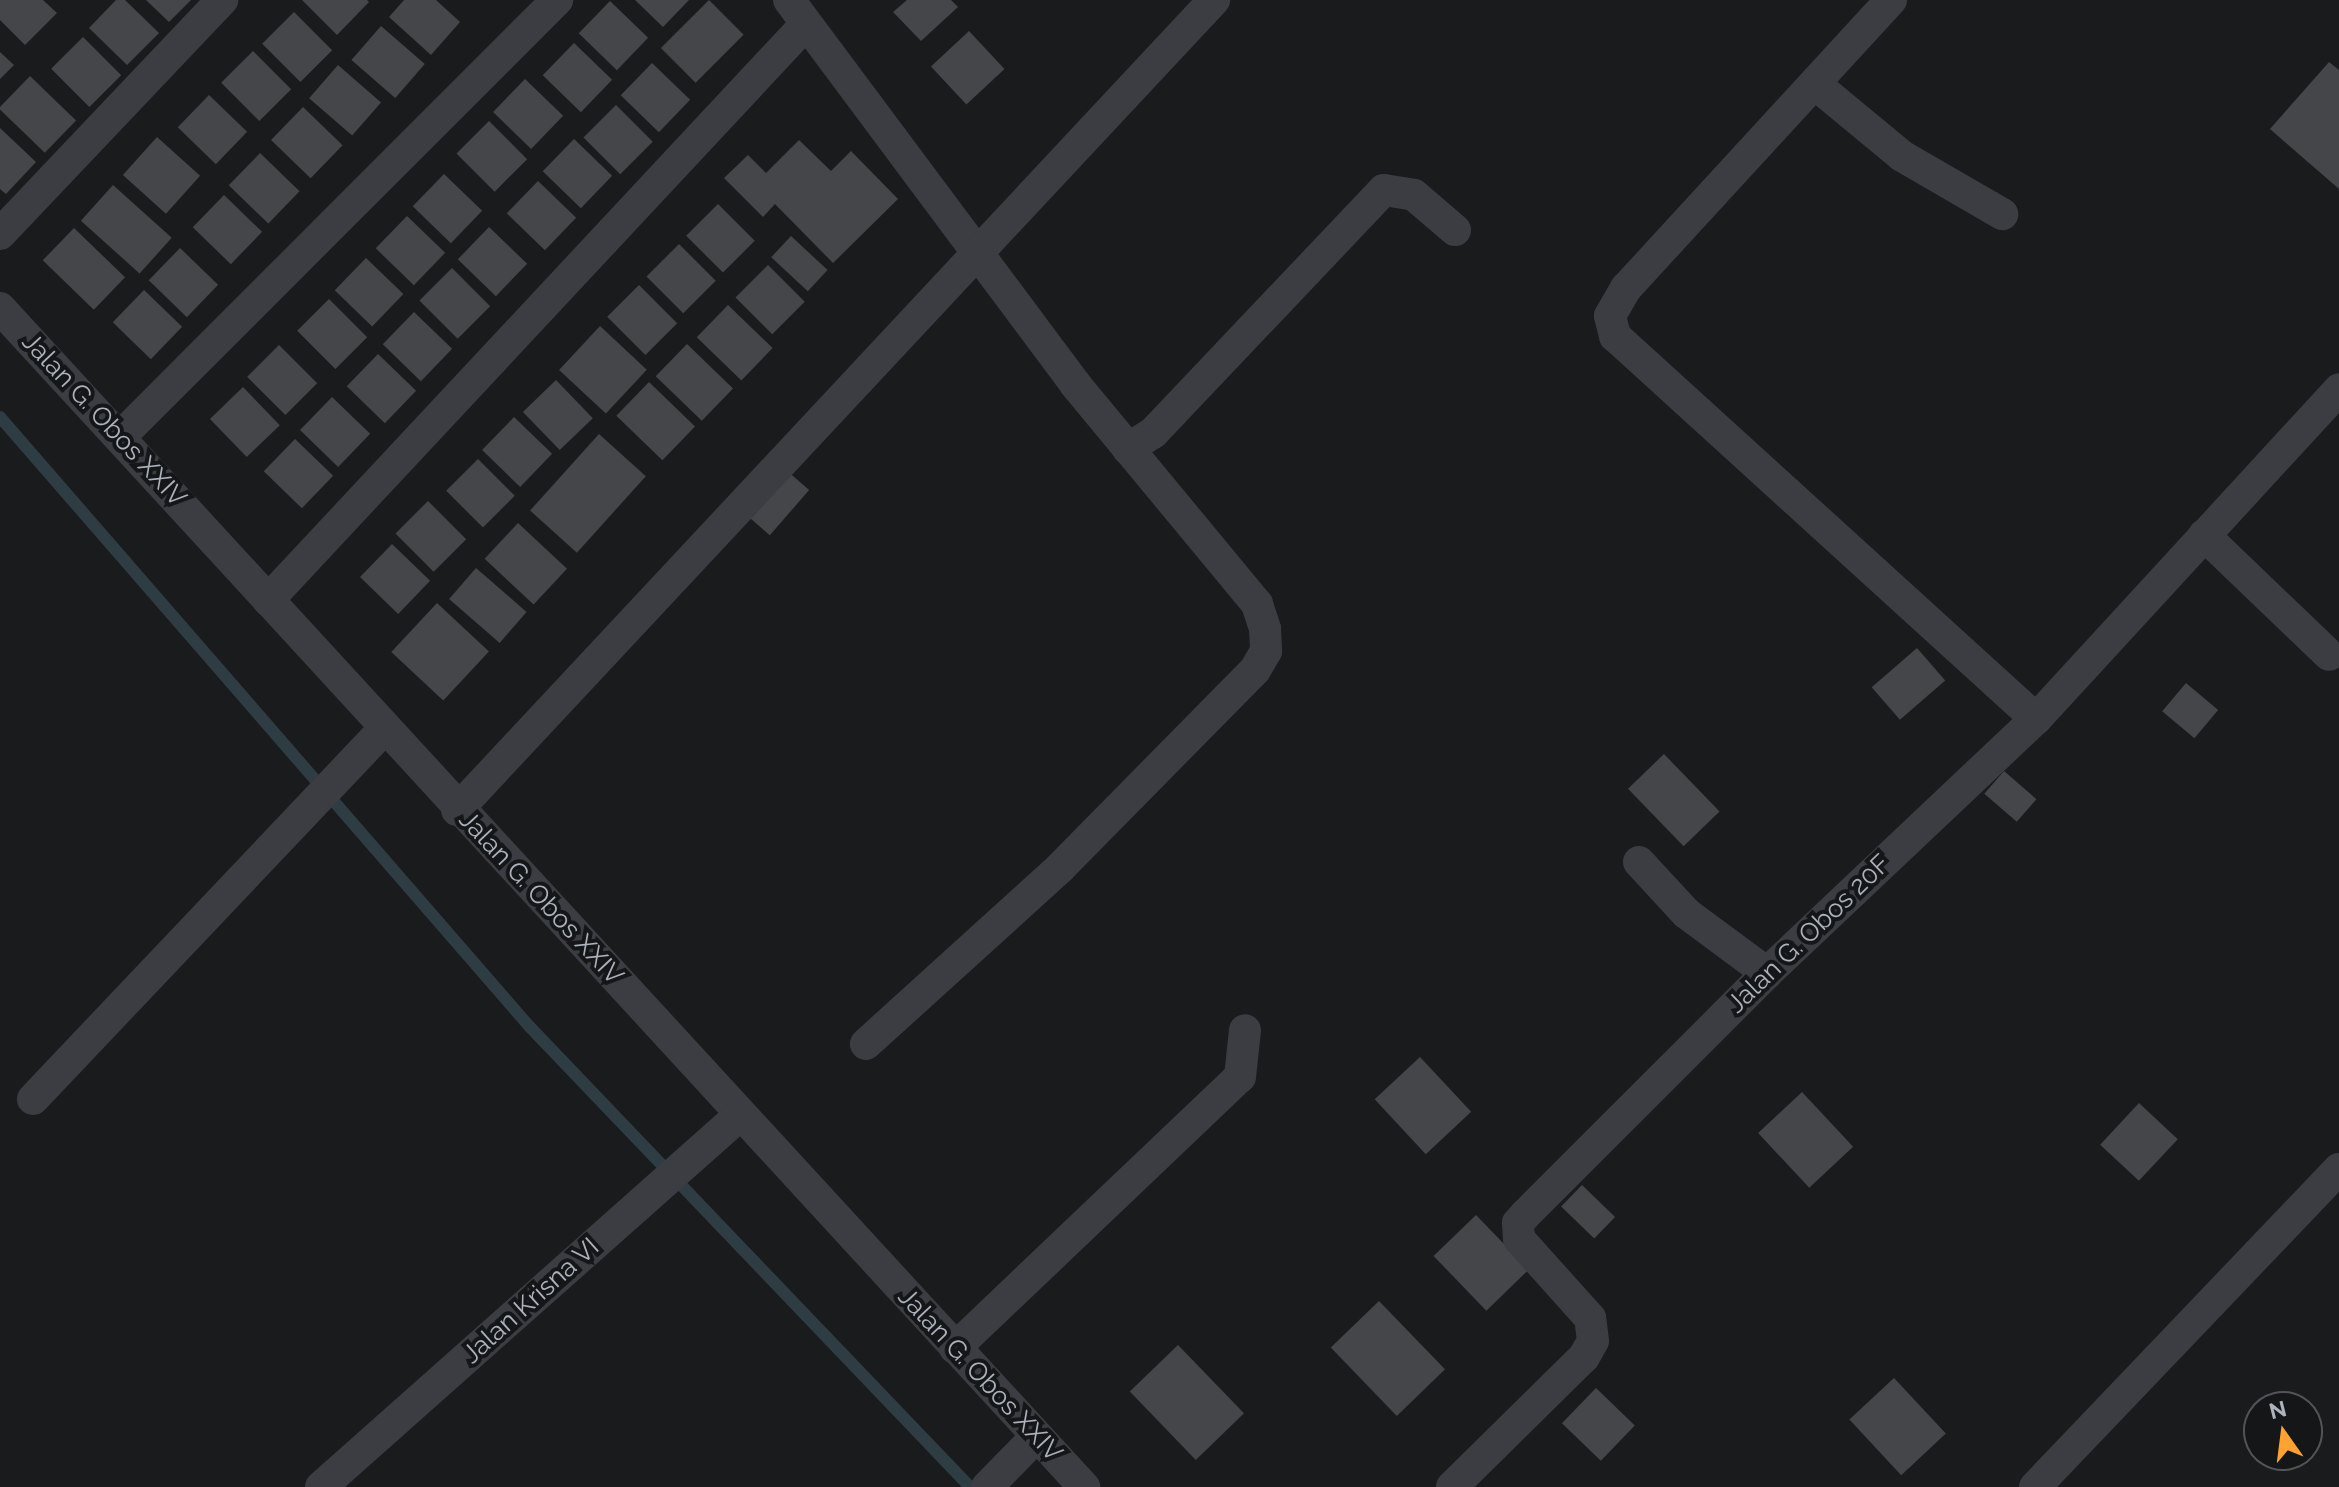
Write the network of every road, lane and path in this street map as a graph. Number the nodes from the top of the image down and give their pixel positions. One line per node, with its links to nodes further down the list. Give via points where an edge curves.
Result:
1 (222, 0): 9 (street)
2 (557, 0): 13 (street)
3 (1214, 0): 10 (street)
4 (1891, 0): 6 (street)
5 (798, 12): 10 (street); 16 (street)
6 (1815, 84): 7 (street, via 1902,156); 18 (street, via 1626,288 1610,316 1615,336)
7 (2002, 214)
8 (1455, 230): 14 (street, via 1414,195 1384,190 1153,433)
9 (0, 234)
10 (974, 254): 14 (street); 20 (street)
11 (0, 308): 13 (street, Jalan G. Obos XXIV)
12 (2339, 389): 15 (street, Jalan G. Obos 20F)
13 (121, 436): 16 (street, Jalan G. Obos XXIV)
14 (1128, 449): 24 (street, via 1257,604 1266,651 1255,670 1060,868)
15 (2204, 535): 17 (street); 18 (street, Jalan G. Obos 20F)
16 (268, 600): 19 (street, Jalan G. Obos XXIV)
17 (2329, 655)
18 (2036, 719): 22 (street, Jalan G. Obos 20F)
19 (385, 728): 20 (street, Jalan G. Obos XXIV); 25 (street)
20 (457, 810): 26 (street, Jalan G. Obos XXIV)
21 (1639, 862): 22 (street, via 1686,913)
22 (1767, 973): 33 (street, Jalan G. Obos 20F, via 1518,1223 1519,1239 1590,1318 1593,1341 1584,1357)
23 (1245, 1030): 28 (street, via 1240,1077)
24 (866, 1044)
25 (33, 1099)
26 (740, 1115): 28 (street, Jalan G. Obos XXIV); 30 (street, Jalan Krisna VI)
27 (2339, 1169): 34 (street)
28 (955, 1348): 29 (street, Jalan G. Obos XXIV)
29 (1037, 1436): 31 (street); 32 (street, Jalan G. Obos XXIV)
30 (321, 1487)
31 (987, 1487)
32 (1084, 1487)
33 (1452, 1487)
34 (2035, 1487)

